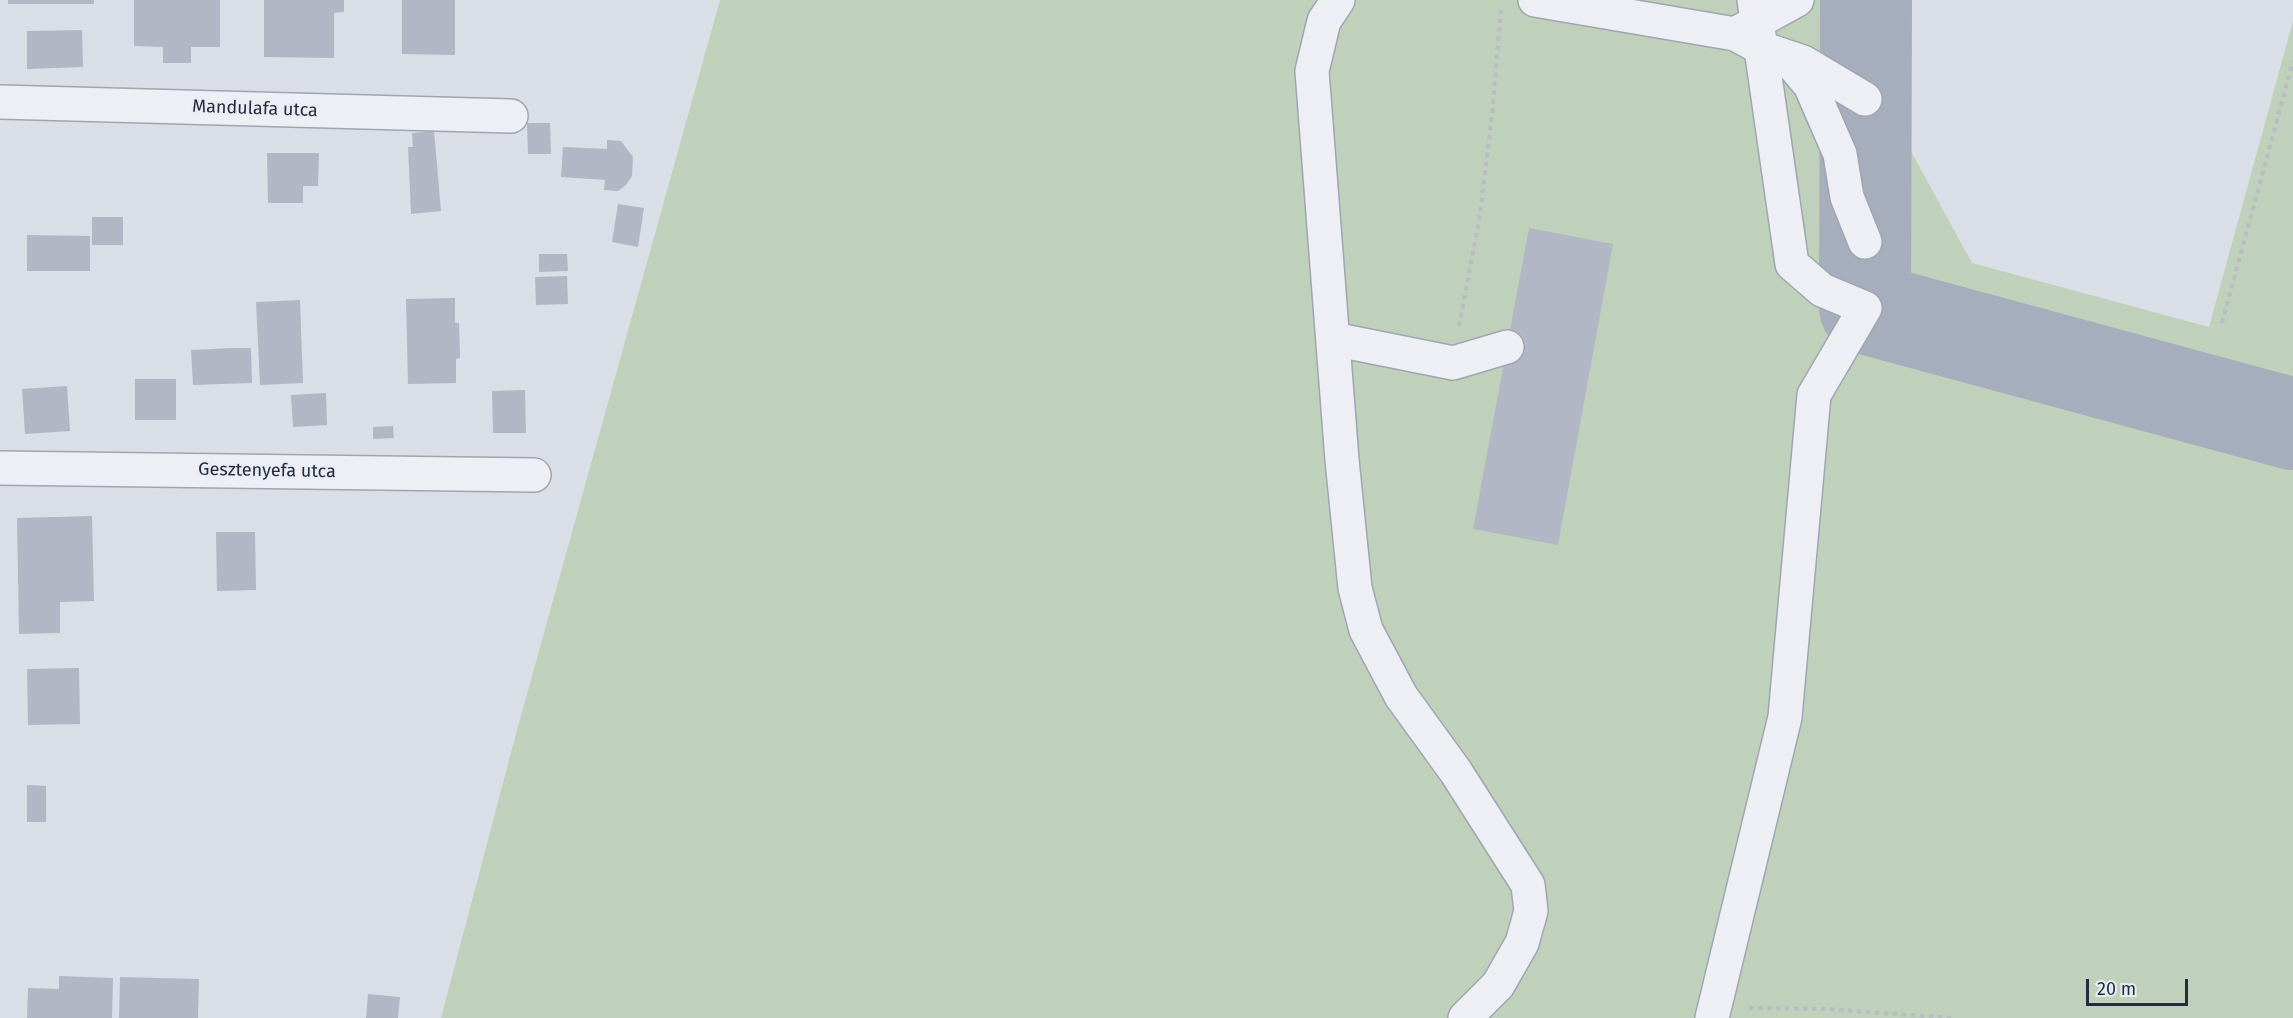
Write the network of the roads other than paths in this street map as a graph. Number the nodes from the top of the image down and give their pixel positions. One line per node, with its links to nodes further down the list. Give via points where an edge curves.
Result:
1 (1338, 0): 9 (street, via 1324,21 1312,71)
2 (1535, 0): 4 (street)
3 (1797, 0): 4 (street)
4 (1759, 32): 5 (street); 8 (street, via 1810,85 1840,154 1847,197); 13 (street, via 1792,264 1822,290 1865,308 1814,395 1785,717)
5 (1865, 99)
6 (0, 102): 7 (street, Mandulafa utca)
7 (511, 116)
8 (1865, 242)
9 (1333, 339): 10 (street, via 1453,363); 14 (street, via 1355,588 1366,630 1401,696 1456,772 1528,885 1531,911 1522,943 1498,985)
10 (1507, 347)
11 (0, 468): 12 (street, Gesztenyefa utca)
12 (534, 475)
13 (1714, 1013)
14 (1465, 1018)

